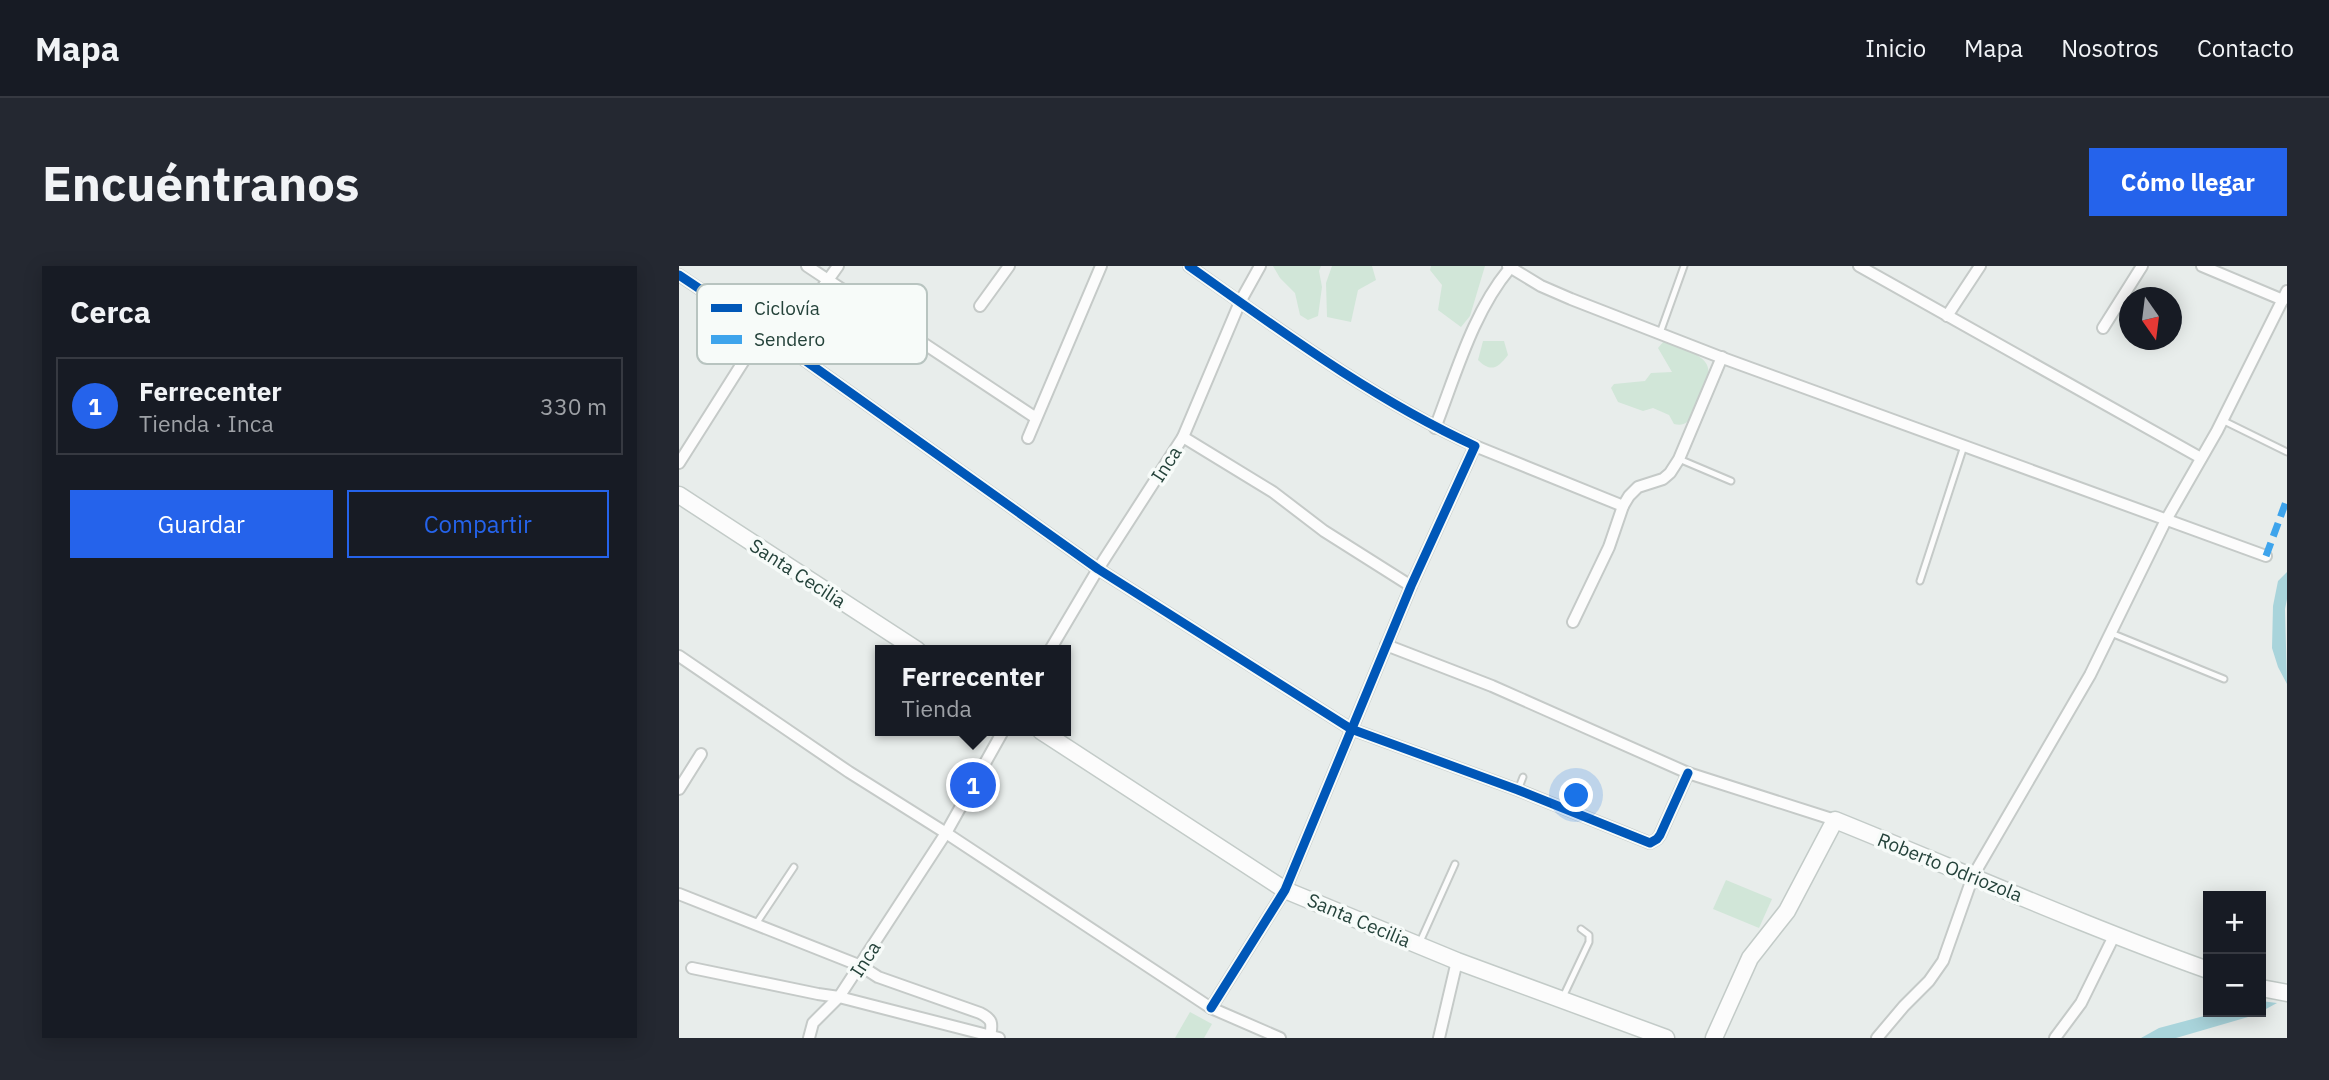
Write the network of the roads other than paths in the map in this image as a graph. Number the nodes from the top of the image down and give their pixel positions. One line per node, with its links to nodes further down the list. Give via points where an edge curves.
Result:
1 (807, 266): 14 (street)
2 (838, 266): 14 (street)
3 (1009, 266): 20 (street)
4 (1101, 266): 28 (street)
5 (1189, 266): 19 (street)
6 (1260, 266): 19 (street, Inca)
7 (1684, 266): 23 (lane)
8 (1859, 266): 21 (street)
9 (1980, 266): 21 (street)
10 (2142, 266): 22 (street)
11 (2202, 266): 18 (street)
12 (1510, 267): 23 (street, via 1551,290); 30 (street, via 1481,314)
13 (679, 275): 17 (street)
14 (828, 281): 15 (street); 16 (street)
15 (826, 284)
16 (833, 284)
17 (697, 287)
18 (2285, 295): 29 (street)
19 (1240, 302): 30 (street); 31 (street, Inca)
20 (980, 306)
21 (1947, 316): 36 (street)
22 (2103, 328)
23 (1660, 333): 25 (street)
24 (927, 346): 28 (street)
25 (1721, 357): 34 (street); 37 (street)
26 (742, 364): 38 (street)
27 (810, 364): 44 (street)
28 (1037, 418): 32 (street)
29 (2222, 420): 35 (lane); 36 (street)
30 (1435, 428): 33 (street)
31 (1183, 437): 44 (street, Inca); 46 (street)
32 (1028, 439)
33 (1475, 446): 41 (street); 46 (street)
34 (1964, 446): 42 (street); 45 (lane)
35 (2287, 452)
36 (2201, 458): 42 (street)
37 (1679, 459): 39 (lane); 41 (street, via 1670,473 1638,487)
38 (679, 463)
39 (1731, 481)
40 (679, 495): 49 (street, Santa Cecilia)
41 (1623, 506): 47 (street)
42 (2166, 520): 43 (street); 48 (street)
43 (2266, 556)
44 (1098, 569): 50 (street, Inca); 54 (street)
45 (1920, 581)
46 (1411, 586): 51 (street)
47 (1573, 622)
48 (2111, 633): 53 (lane); 66 (street)
49 (909, 645)
50 (1053, 645)
51 (1386, 645): 54 (street); 58 (street, Roberto Odriozola, via 1492,686)
52 (679, 656): 63 (street)
53 (2224, 679)
54 (1351, 729): 61 (street); 67 (street)
55 (1000, 736): 63 (street, Inca)
56 (1049, 736): 67 (street, Santa Cecilia)
57 (701, 754): 60 (street)
58 (1688, 773): 61 (street, via 1660,835 1650,843); 62 (street, Roberto Odriozola)
59 (1523, 778): 61 (lane)
60 (679, 789)
61 (1518, 790)
62 (1835, 820): 66 (street, Roberto Odriozola); 87 (street, via 1787,911 1750,958)
63 (946, 833): 74 (street, Inca); 81 (street)
64 (1455, 864): 72 (lane)
65 (794, 867): 69 (lane)
66 (1973, 876): 71 (street, Roberto Odriozola); 88 (street, via 1943,961)
67 (1285, 890): 72 (street, Santa Cecilia); 81 (street)
68 (679, 894): 69 (street)
69 (756, 924): 74 (street)
70 (1581, 929): 80 (lane, via 1589,935 1589,942)
71 (2114, 936): 76 (street, Roberto Odriozola); 89 (street, via 2081,1003)
72 (1418, 945): 73 (street, Santa Cecilia)
73 (1457, 961): 80 (street, Santa Cecilia); 85 (street)
74 (861, 966): 79 (street, Inca); 82 (street, via 878,977 991,1018)
75 (692, 968): 79 (street)
76 (2203, 968)
77 (2266, 989): 78 (street)
78 (2287, 993)
79 (839, 997): 82 (street); 83 (street, Inca, via 813,1023)
80 (1561, 999): 86 (street, Santa Cecilia)
81 (1211, 1009): 84 (street)
82 (993, 1037)
83 (809, 1038)
84 (1280, 1038)
85 (1439, 1038)
86 (1667, 1038)
87 (1714, 1038)
88 (1877, 1038)
89 (2055, 1038)

